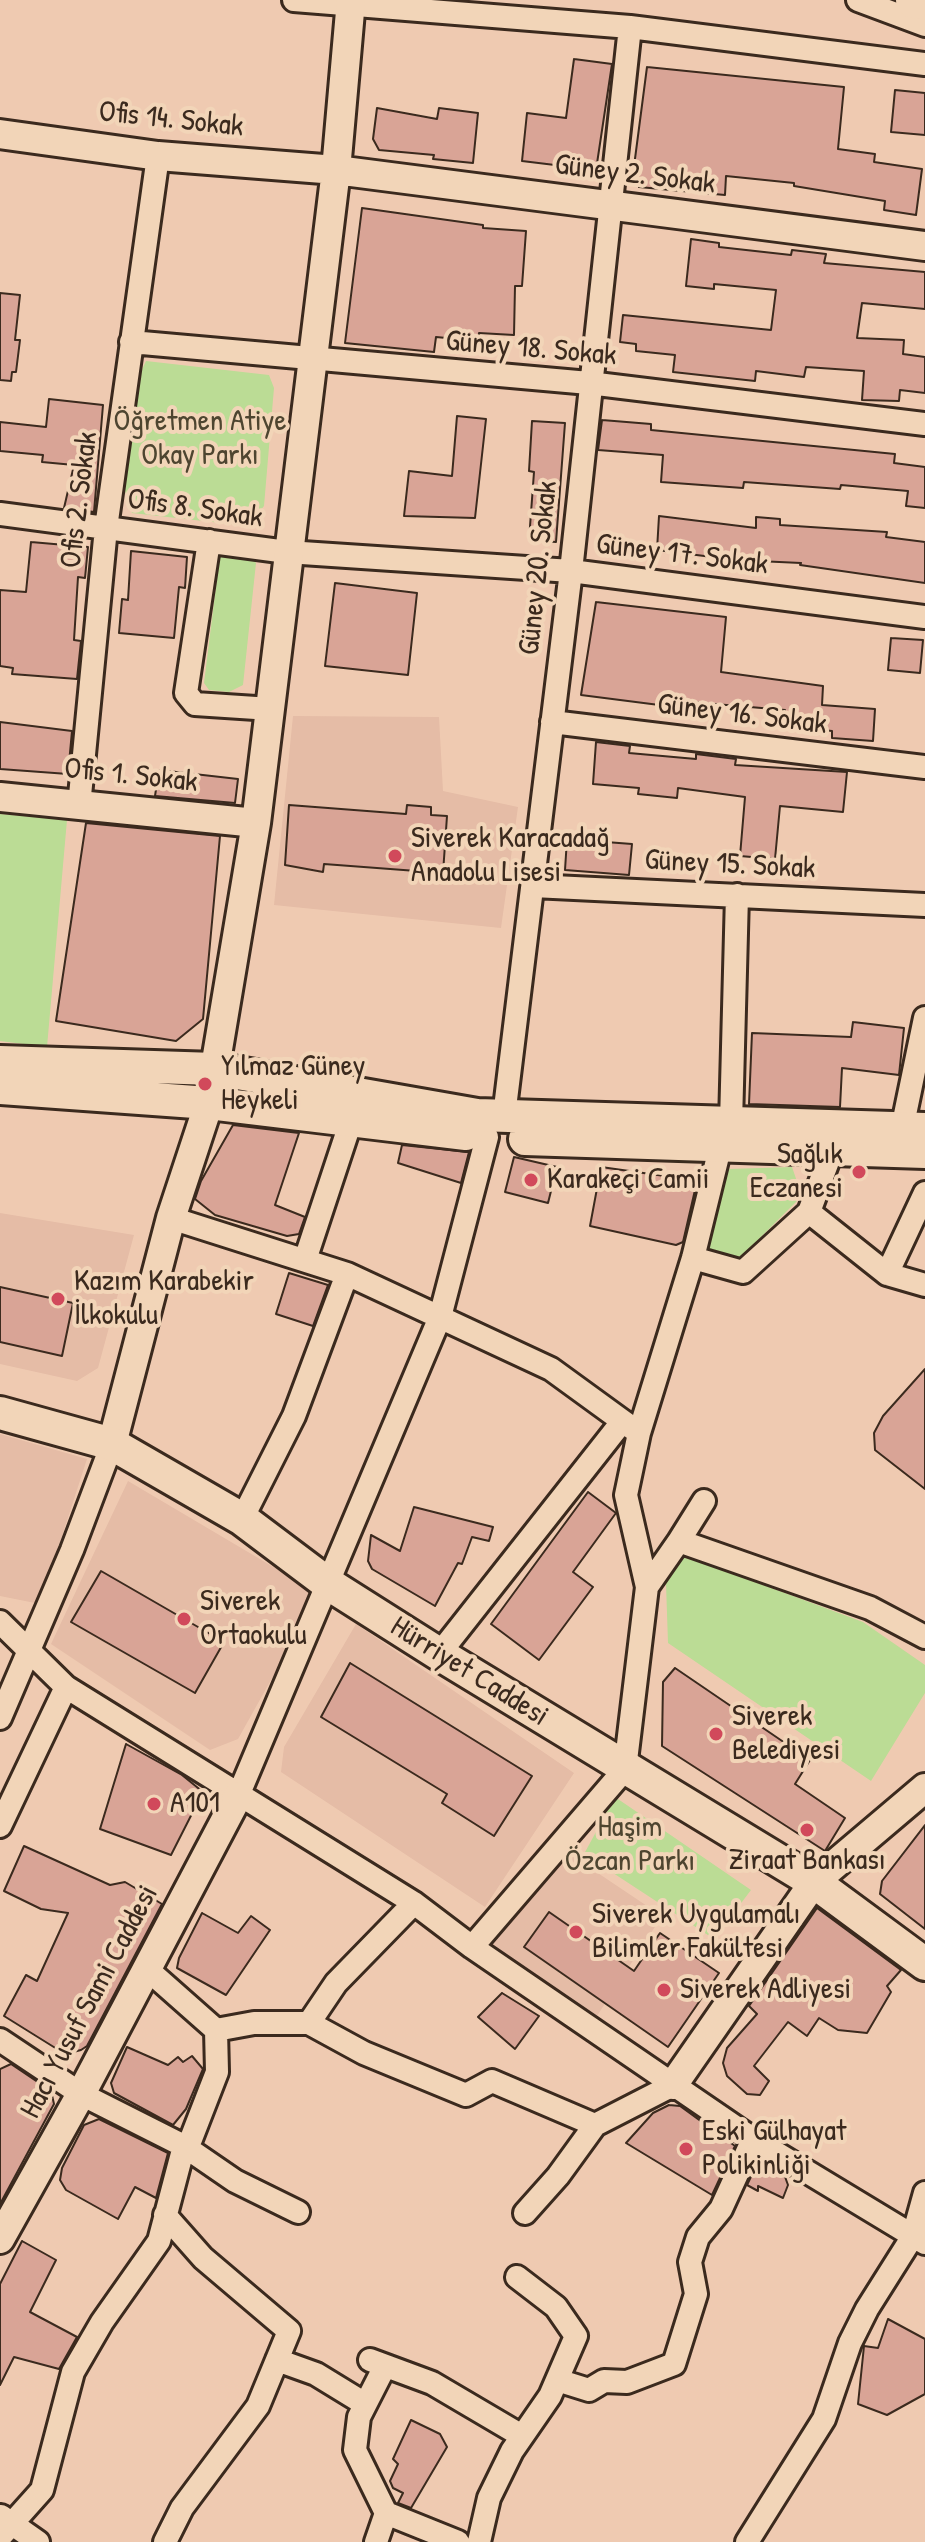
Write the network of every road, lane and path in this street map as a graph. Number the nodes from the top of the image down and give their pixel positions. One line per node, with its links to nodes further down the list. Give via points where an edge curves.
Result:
1 (294, 0): 5 (street)
2 (858, 0): 6 (street)
3 (914, 0): 4 (highway)
4 (925, 1)
5 (350, 3): 7 (street); 11 (street)
6 (925, 25)
7 (630, 27): 8 (street); 12 (street, Güney 20. Sokak)
8 (925, 64)
9 (0, 134): 10 (street, Ofis 14. Sokak)
10 (158, 156): 11 (street, Ofis 14. Sokak); 14 (street, Ofis 2. Sokak)
11 (336, 170): 12 (street, Güney 2. Sokak); 15 (street)
12 (608, 206): 13 (street, Güney 2. Sokak); 16 (street, Güney 20. Sokak)
13 (925, 246)
14 (131, 342): 15 (street, Güney 18. Sokak); 19 (street, Ofis 2. Sokak)
15 (311, 360): 16 (street, Güney 18. Sokak); 21 (street)
16 (589, 383): 17 (street, Güney 18. Sokak); 22 (street, Güney 20. Sokak)
17 (925, 424)
18 (0, 514): 19 (street, Ofis 8. Sokak)
19 (106, 528): 20 (street, Ofis 8. Sokak); 28 (street, Ofis 2. Sokak)
20 (209, 541): 21 (street, Ofis 8. Sokak); 24 (street, via 186,693 195,704)
21 (287, 552): 22 (street, Güney 17. Sokak); 24 (street)
22 (571, 571): 23 (street, Güney 17. Sokak); 25 (street, Güney 20. Sokak)
23 (925, 617)
24 (271, 709): 29 (street)
25 (552, 722): 26 (street, Güney 16. Sokak); 30 (street, Güney 20. Sokak)
26 (925, 767)
27 (0, 797): 28 (street, Ofis 1. Sokak)
28 (79, 806): 29 (street, Ofis 1. Sokak)
29 (256, 823): 35 (street)
30 (533, 886): 31 (street, Güney 15. Sokak); 39 (street, Güney 20. Sokak)
31 (737, 895): 32 (street, Güney 15. Sokak); 41 (street)
32 (925, 905)
33 (925, 1018): 40 (street)
34 (0, 1062): 35 (main road)
35 (215, 1069): 37 (street); 39 (main road)
36 (0, 1088): 37 (main road)
37 (209, 1103): 38 (main road); 46 (street)
38 (352, 1118): 39 (main road); 48 (street)
39 (496, 1126): 41 (main road); 52 (street, Güney 20. Sokak)
40 (914, 1129): 41 (main road)
41 (726, 1136): 42 (main road); 47 (street)
42 (833, 1148): 43 (main road); 45 (street)
43 (925, 1152)
44 (925, 1193): 50 (street)
45 (809, 1212): 47 (street, via 743,1272); 50 (street)
46 (171, 1218): 48 (street); 55 (street)
47 (693, 1258): 54 (street)
48 (305, 1260): 49 (street)
49 (347, 1274): 52 (street); 57 (street, via 294,1416)
50 (887, 1274): 51 (street)
51 (925, 1285)
52 (440, 1317): 54 (street, via 551,1369); 59 (street, Güney 20. Sokak)
53 (0, 1413): 55 (main road, Hürriyet Caddesi)
54 (630, 1428): 60 (street, via 626,1495); 64 (street)
55 (112, 1444): 57 (main road, Hürriyet Caddesi); 63 (street)
56 (704, 1501): 58 (street)
57 (242, 1519): 59 (main road, Hürriyet Caddesi)
58 (679, 1541): 60 (street); 62 (street, via 870,1608)
59 (327, 1583): 64 (main road, Hürriyet Caddesi); 69 (street, Güney 20. Sokak)
60 (647, 1587): 67 (street)
61 (0, 1622): 63 (street)
62 (925, 1637)
63 (29, 1654): 65 (street); 66 (street)
64 (439, 1654): 67 (main road, Hürriyet Caddesi)
65 (66, 1687): 69 (street); 70 (street)
66 (0, 1718)
67 (625, 1769): 71 (main road, Hürriyet Caddesi); 73 (street)
68 (925, 1788): 71 (street)
69 (238, 1796): 72 (street); 75 (street, Hacı Yusuf Sami Caddesi)
70 (0, 1826)
71 (814, 1882): 74 (main road, Hürriyet Caddesi); 79 (street)
72 (414, 1903): 73 (street); 76 (street, via 336,1983)
73 (472, 1947): 79 (street)
74 (925, 1964)
75 (147, 1969): 77 (street); 80 (street, Hacı Yusuf Sami Caddesi)
76 (309, 2023): 77 (street, via 254,2023); 81 (street, via 364,2053 466,2095 492,2081)
77 (216, 2030): 83 (street, via 217,2072)
78 (0, 2040): 80 (street)
79 (673, 2085): 81 (street); 82 (street)
80 (81, 2094): 83 (street); 88 (street, Hacı Yusuf Sami Caddesi)
81 (595, 2125): 86 (street)
82 (753, 2139): 89 (street); 92 (street, via 721,2209 698,2237 690,2262 696,2294 674,2364 627,2382 604,2381 589,2390)
83 (184, 2146): 85 (street, via 235,2181); 87 (street)
84 (925, 2193): 89 (street)
85 (298, 2212)
86 (525, 2213)
87 (165, 2215): 91 (street, via 203,2258 289,2331); 96 (street, via 159,2241 73,2372 42,2490)
88 (0, 2239)
89 (919, 2239): 102 (street, via 861,2320 812,2440)
90 (517, 2277): 92 (street, via 556,2307 576,2336)
91 (277, 2360): 93 (street, via 316,2374); 98 (street, via 258,2406 182,2508)
92 (557, 2380): 94 (street)
93 (365, 2404): 94 (street, via 377,2363 432,2383); 95 (street, via 355,2450)
94 (522, 2436): 101 (street, via 489,2498)
95 (386, 2513): 99 (street); 100 (street)
96 (4, 2525): 97 (street)
97 (38, 2542)
98 (165, 2542)
99 (376, 2542)
100 (458, 2542)
101 (479, 2542)
102 (747, 2542)

